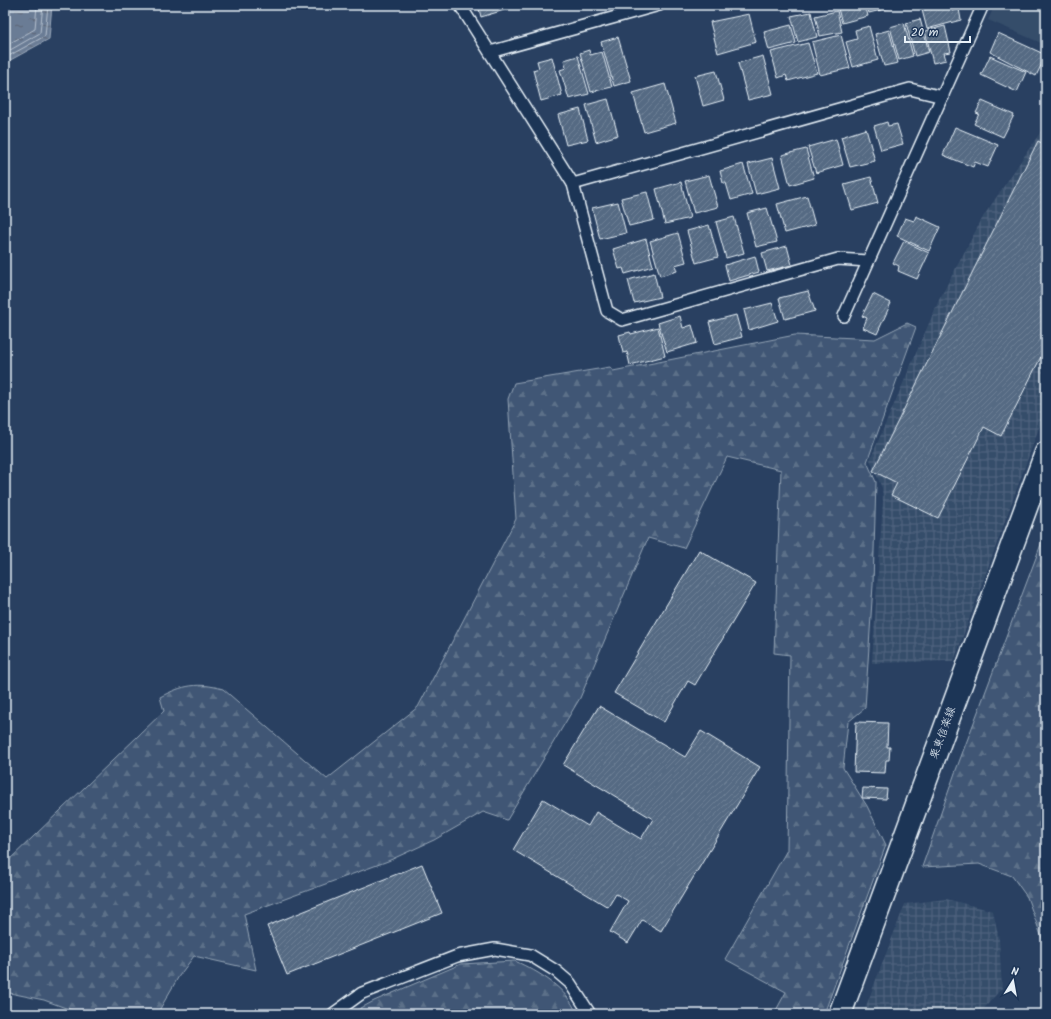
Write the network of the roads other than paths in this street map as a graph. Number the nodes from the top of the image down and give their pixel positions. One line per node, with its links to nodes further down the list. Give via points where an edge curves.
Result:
1 (460, 5): 4 (lane)
2 (659, 5): 4 (lane)
3 (983, 5): 5 (lane)
4 (490, 52): 6 (lane)
5 (942, 97): 6 (lane, via 910,89); 7 (lane)
6 (573, 184): 7 (lane, via 607,311 622,320 838,259)
7 (868, 261): 8 (lane)
8 (844, 316)
9 (1046, 452): 10 (main road, 栗東信楽線)
10 (1039, 493): 13 (main road, 栗東信楽線)
11 (333, 1014): 12 (lane, via 362,993 457,956 495,949 530,955 556,971 570,983)
12 (590, 1014)
13 (840, 1014)

